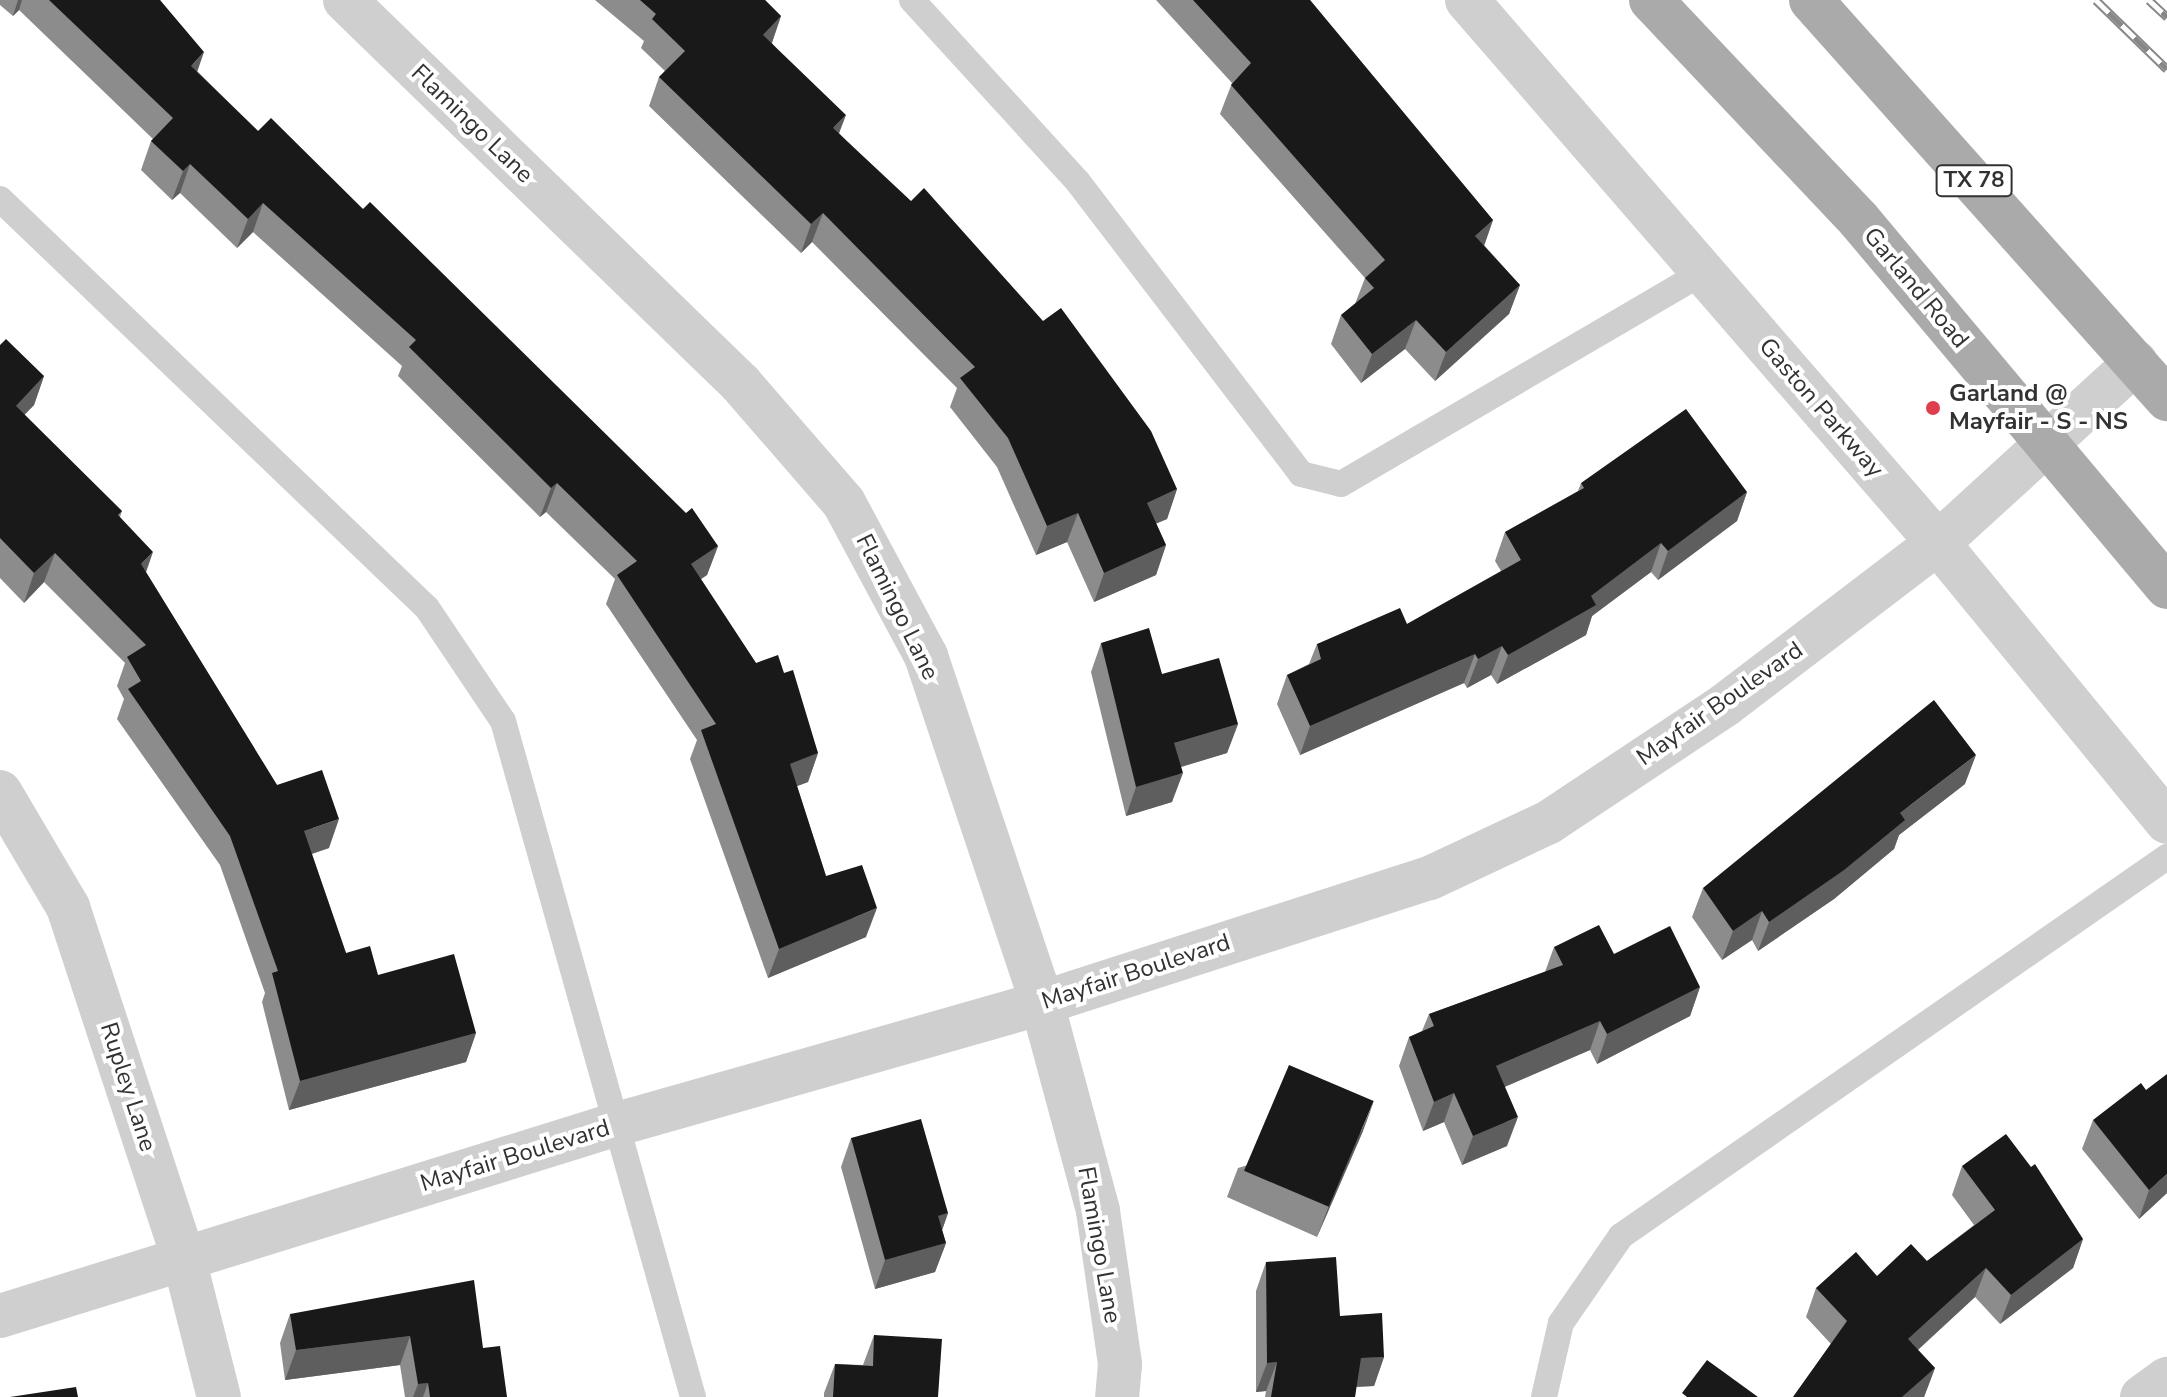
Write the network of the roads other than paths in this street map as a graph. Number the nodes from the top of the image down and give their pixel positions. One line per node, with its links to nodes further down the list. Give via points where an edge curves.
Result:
1 (345, 0): 16 (street, Flamingo Lane, via 741,384 844,503 926,656)
2 (912, 0): 7 (lane, via 1078,182 1301,474 1341,484)
3 (1467, 0): 7 (street, Gaston Parkway)
4 (1651, 0): 10 (main road, Garland Road, via 1859,220)
5 (1811, 0): 8 (main road, TX 78)
6 (0, 199): 17 (lane, via 427,608 503,721)
7 (1704, 272): 11 (street, Gaston Parkway)
8 (2136, 362): 9 (main road, TX 78); 10 (street, Mayfair Boulevard)
9 (2167, 399)
10 (2046, 443): 11 (street, Mayfair Boulevard); 12 (main road, Garland Road)
11 (1938, 543): 14 (street, Gaston Parkway); 16 (street, Mayfair Boulevard, via 1725,705 1549,822 1430,878)
12 (2167, 587)
13 (0, 792): 18 (street, Rupley Lane, via 68,907)
14 (2167, 822)
15 (2167, 857): 24 (lane, via 1621,1236 1561,1323)
16 (1042, 1003): 17 (street, Mayfair Boulevard); 23 (street, Flamingo Lane, via 1098,1211 1120,1364)
17 (614, 1125): 18 (street, Mayfair Boulevard); 22 (lane)
18 (184, 1259): 19 (street, Mayfair Boulevard); 21 (street, Rupley Lane)
19 (0, 1316)
20 (2167, 1379): 25 (street)
21 (219, 1397)
22 (693, 1397)
23 (1117, 1397)
24 (1544, 1397)
25 (2142, 1397)

